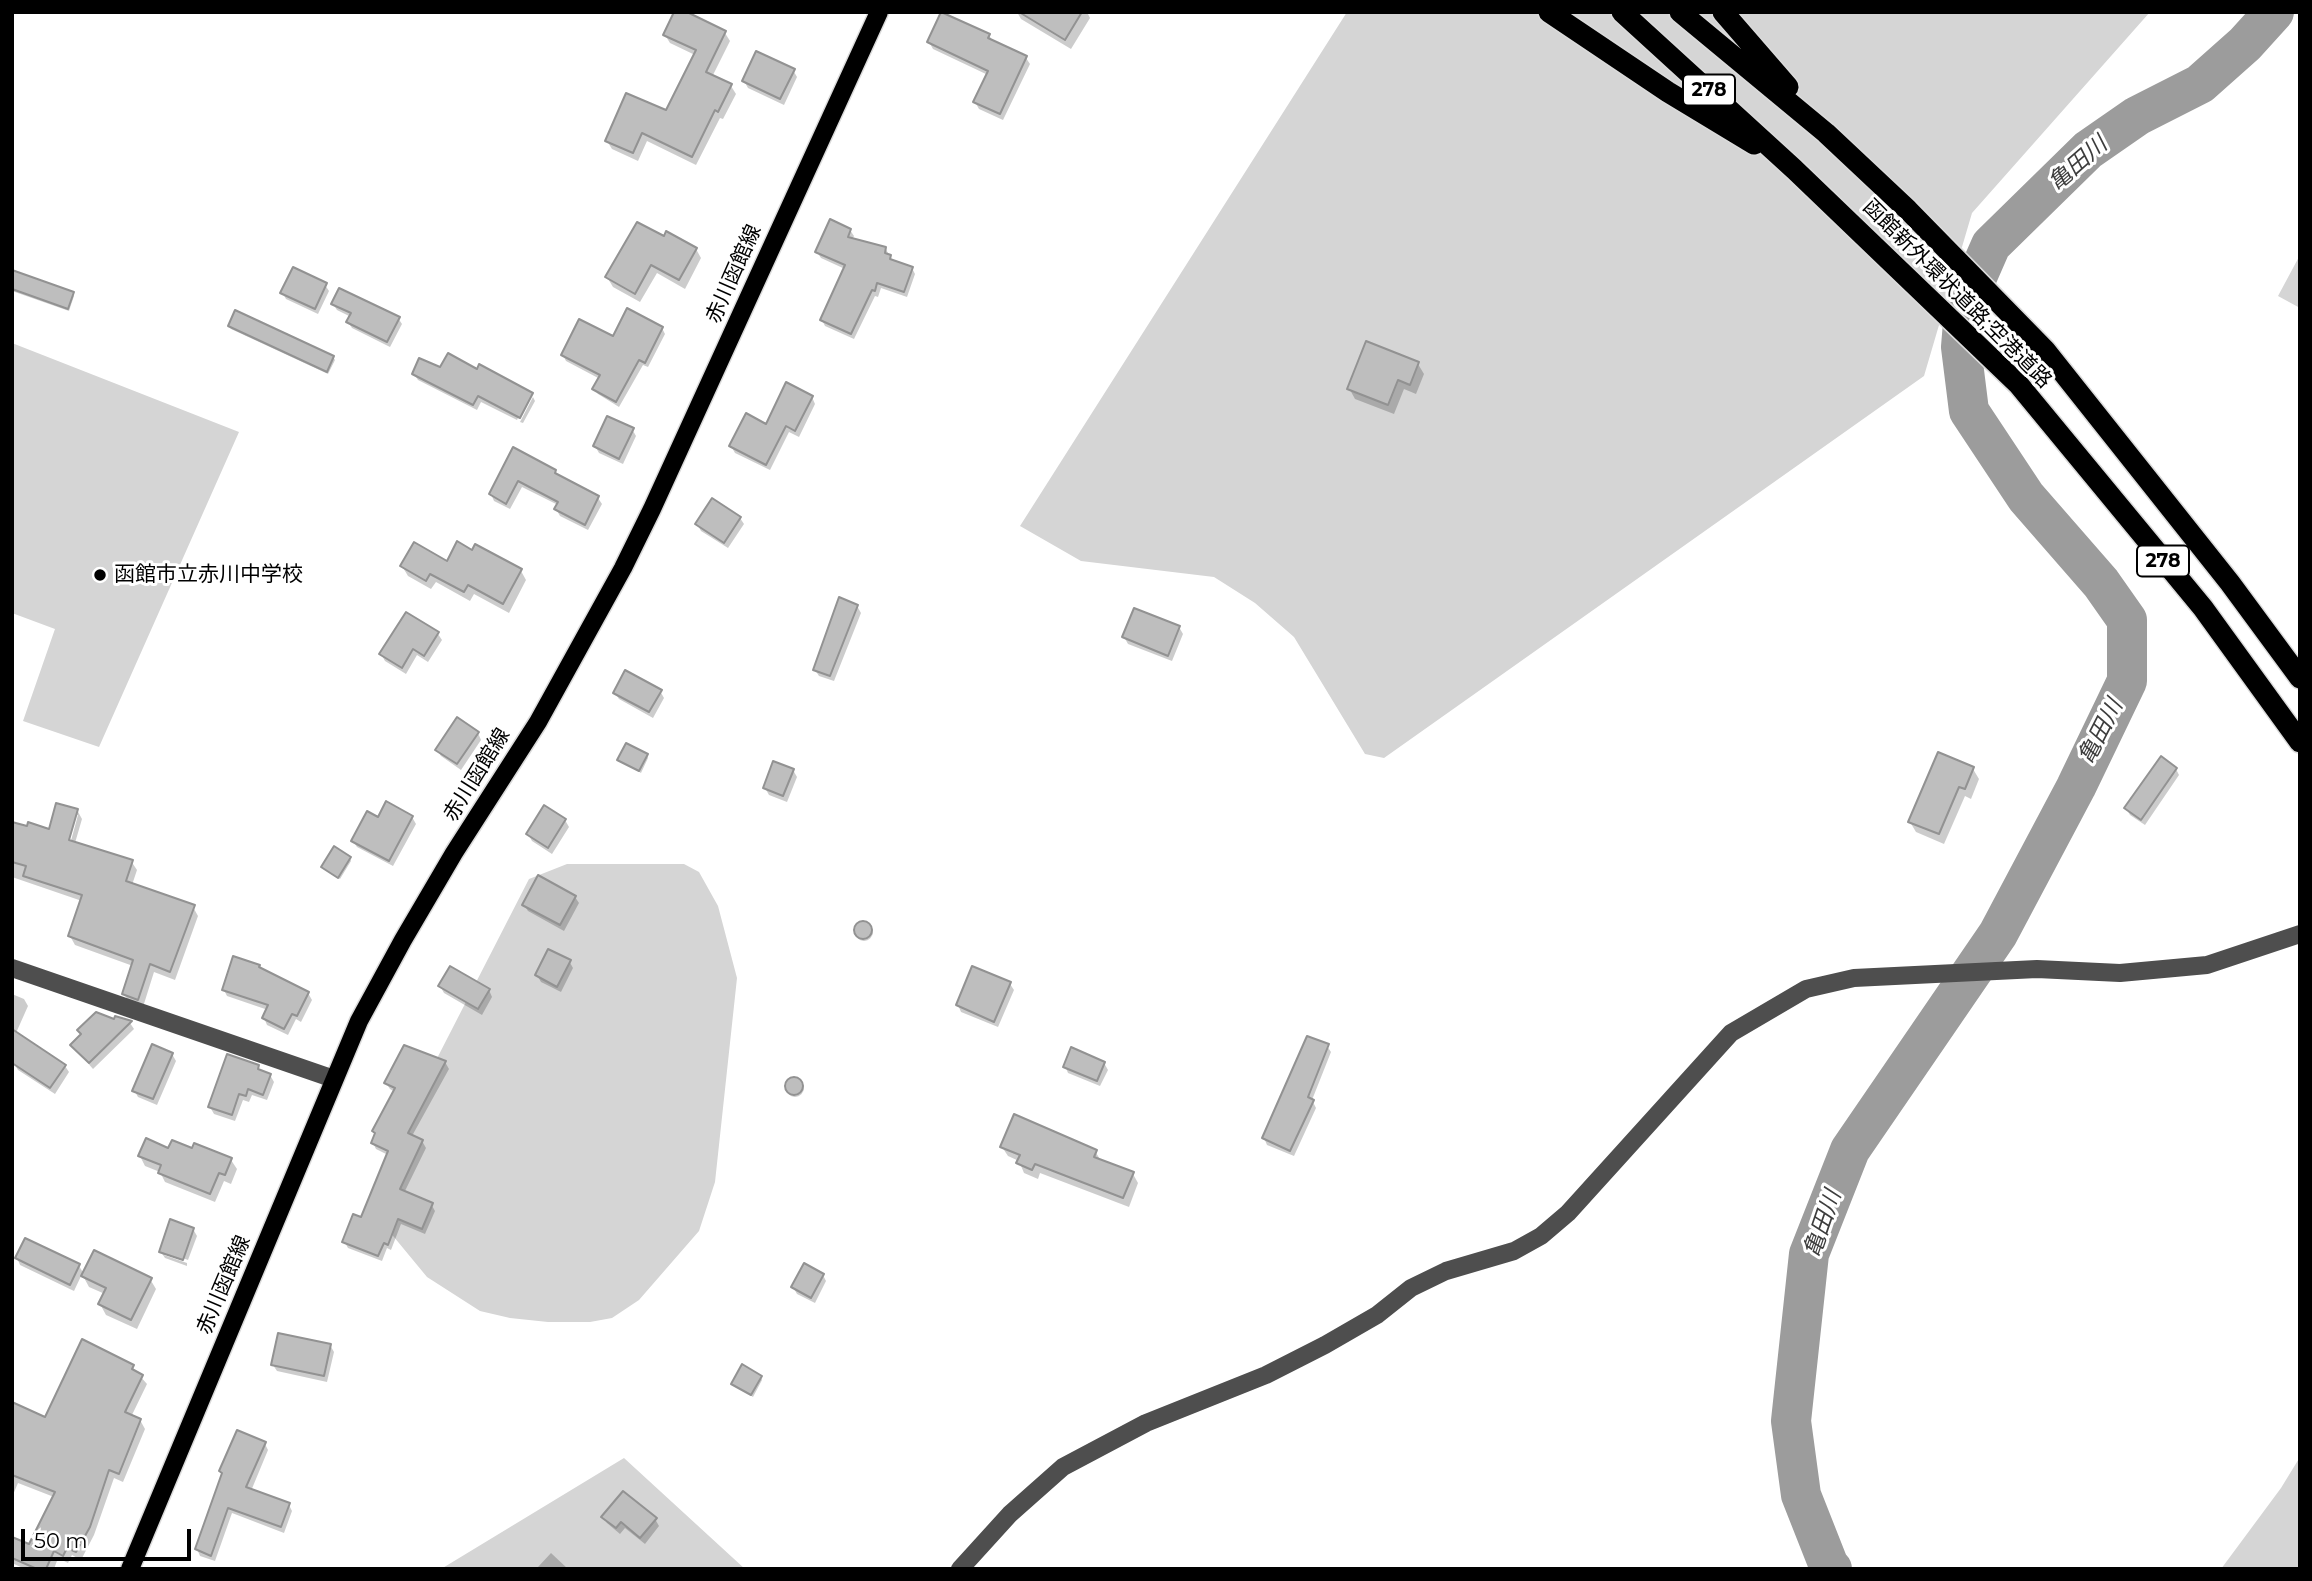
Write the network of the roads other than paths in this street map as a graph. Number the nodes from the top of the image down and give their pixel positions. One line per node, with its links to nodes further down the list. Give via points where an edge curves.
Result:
1 (879, 12): 12 (main road, 赤川函館線, via 623,568 538,722 403,940)
2 (1549, 12): 7 (highway)
3 (1622, 12): 7 (highway, 函館新外環状道路;空港道路 / 278)
4 (1680, 12): 6 (highway, 函館新外環状道路;空港道路 / 278)
5 (1723, 12): 6 (highway)
6 (1826, 132): 8 (highway, 函館新外環状道路;空港道路 / 278, via 2045,350)
7 (1794, 169): 9 (highway, 函館新外環状道路;空港道路 / 278, via 2019,385 2203,608)
8 (2300, 678)
9 (2300, 742)
10 (2300, 934): 14 (street, via 2207,965 2120,973 2036,969 1854,978 1806,989 1731,1033 1568,1213 1541,1236 1514,1251 1446,1271 1325,1345 1266,1375 1146,1423 1063,1467 1010,1514)
11 (12, 968): 12 (street)
12 (334, 1079): 13 (main road, 赤川函館線)
13 (130, 1569)
14 (960, 1569)

